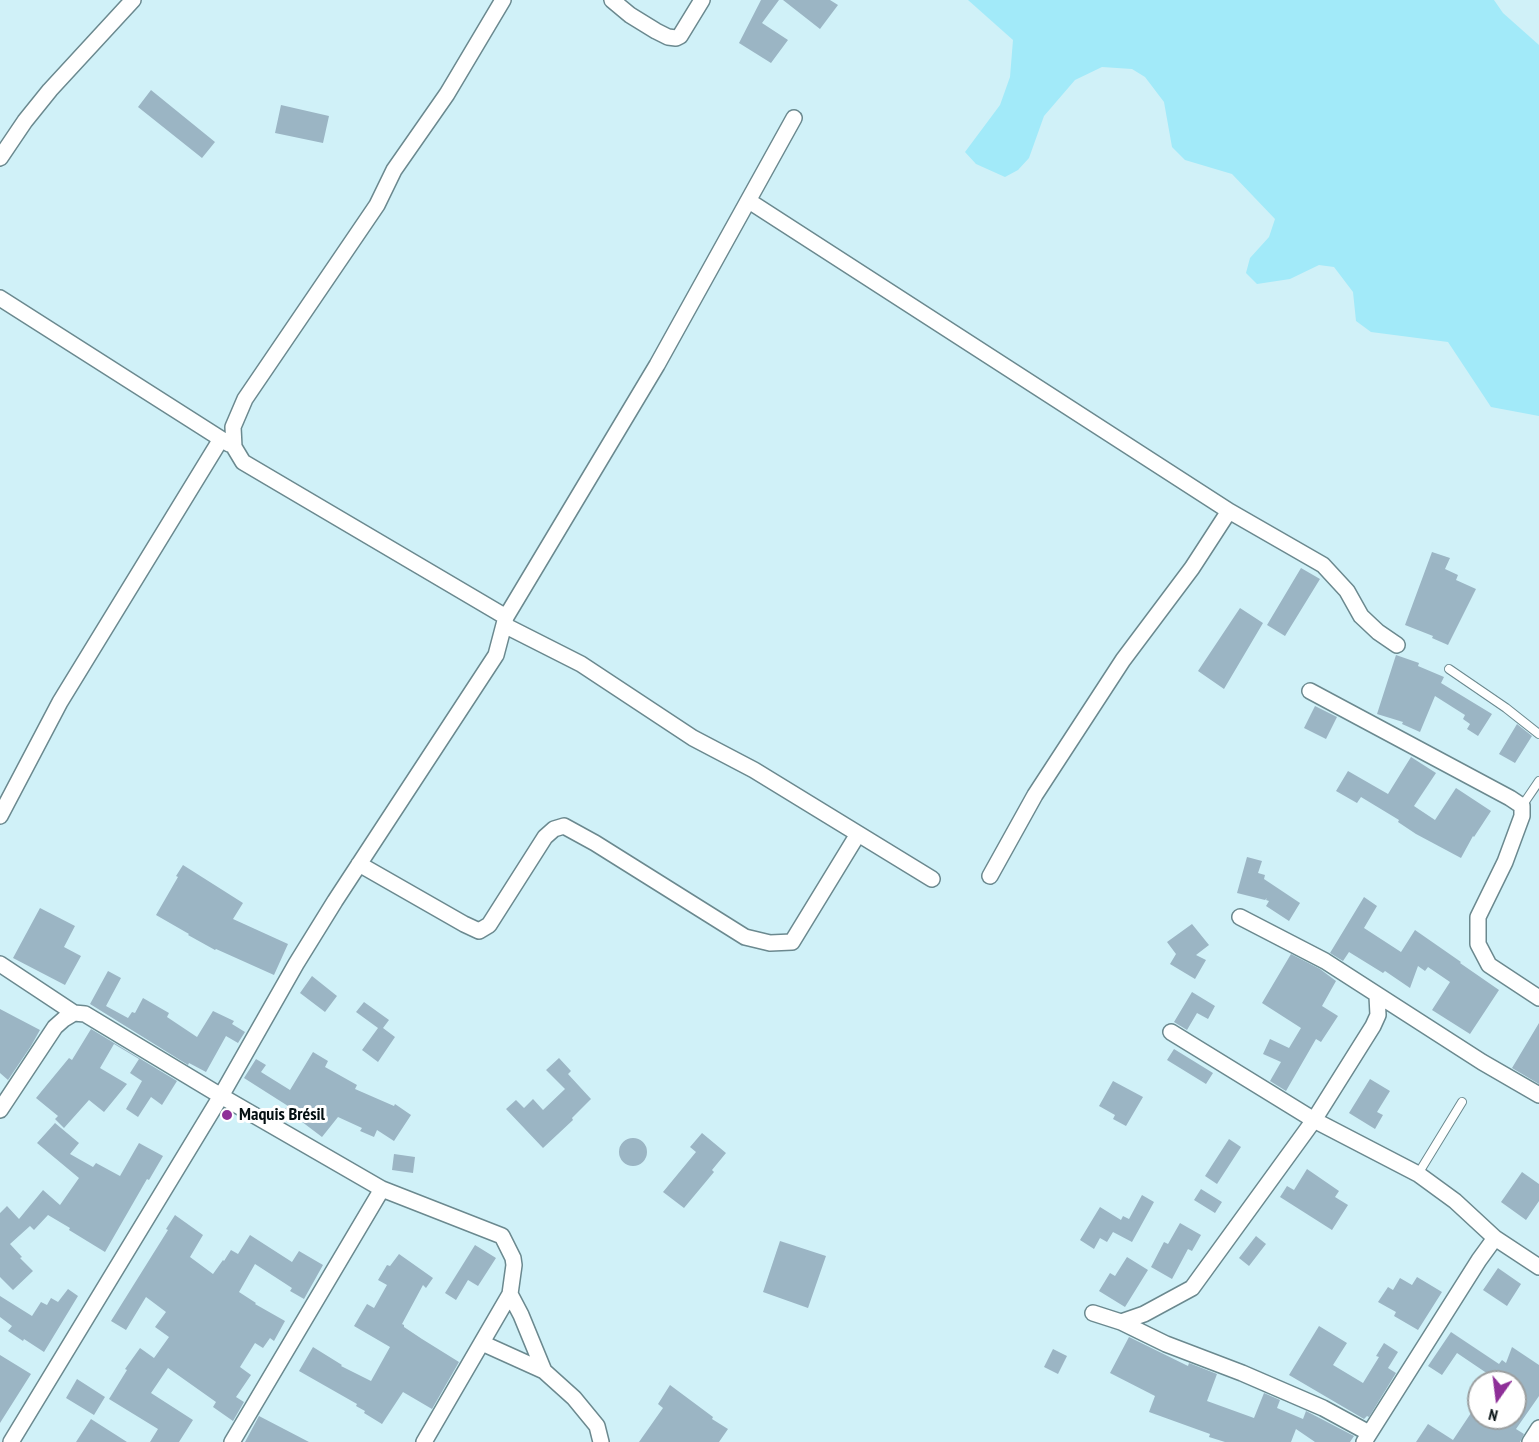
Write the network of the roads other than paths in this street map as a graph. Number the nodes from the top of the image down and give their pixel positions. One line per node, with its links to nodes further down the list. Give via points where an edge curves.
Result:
1 (133, 0): 6 (street, via 44,98)
2 (503, 0): 10 (street, via 447,94 394,171 377,205 245,399 233,427)
3 (612, 0): 4 (street, via 656,31 676,38)
4 (702, 0)
5 (794, 118): 7 (street)
6 (0, 158)
7 (749, 201): 11 (street); 12 (street)
8 (0, 298): 9 (street)
9 (220, 439): 10 (street); 19 (street, via 60,702)
10 (234, 447): 12 (street, via 243,462)
11 (1229, 511): 13 (street, via 1323,565 1347,591 1361,616); 22 (street, via 1066,746)
12 (505, 621): 20 (street, via 581,664 693,738 754,770); 21 (street, via 496,655)
13 (1397, 645)
14 (1449, 669): 16 (lane)
15 (1310, 691): 18 (street)
16 (1539, 734)
17 (1539, 781): 18 (lane)
18 (1522, 806): 27 (street, via 1509,853 1478,917 1478,944 1489,965)
19 (0, 816)
20 (858, 834): 21 (street, via 792,942 770,943 745,937 564,826 545,837 489,925 479,931); 23 (street)
21 (359, 864): 30 (street)
22 (990, 876)
23 (932, 879)
24 (1240, 917): 26 (street, via 1325,962)
25 (0, 964): 28 (street)
26 (1377, 996): 31 (street); 34 (street, via 1378,1015 1373,1026)
27 (1539, 998)
28 (74, 1013): 30 (street, via 85,1014); 33 (street, via 55,1027)
29 (1171, 1032): 34 (street)
30 (221, 1095): 36 (street); 46 (street)
31 (1539, 1095)
32 (1462, 1102): 35 (lane)
33 (0, 1110)
34 (1314, 1120): 35 (street); 41 (street, via 1192,1288)
35 (1418, 1174): 37 (street)
36 (382, 1189): 39 (street, via 502,1236 514,1265); 47 (street)
37 (1495, 1238): 38 (street); 45 (street)
38 (1539, 1267)
39 (510, 1294): 42 (street); 43 (street)
40 (1093, 1313): 41 (street)
41 (1121, 1322): 45 (street, via 1323,1408)
42 (482, 1343): 43 (street); 48 (street)
43 (544, 1371): 49 (street, via 597,1426)
44 (1539, 1428): 50 (street)
45 (1366, 1437)
46 (11, 1442)
47 (232, 1442)
48 (424, 1442)
49 (601, 1442)
50 (1530, 1442)

